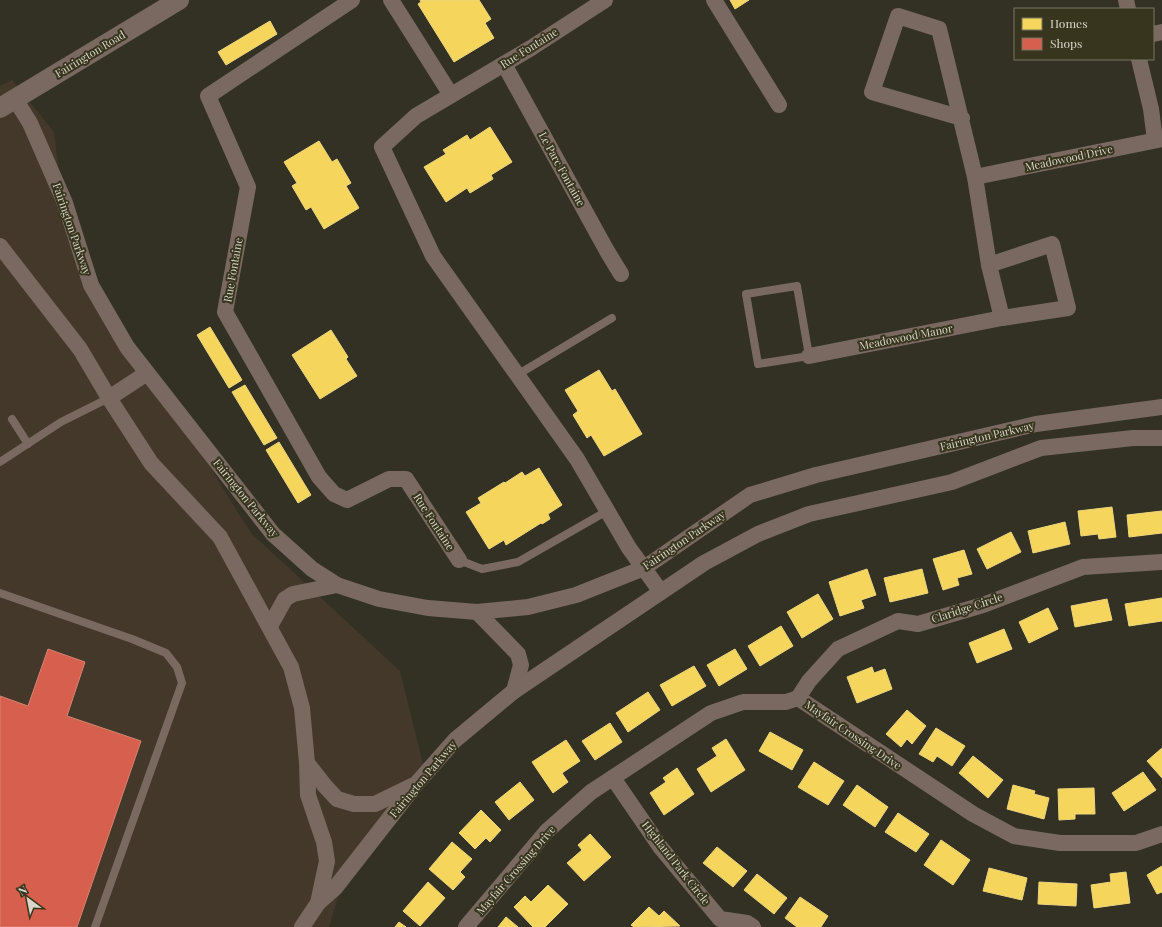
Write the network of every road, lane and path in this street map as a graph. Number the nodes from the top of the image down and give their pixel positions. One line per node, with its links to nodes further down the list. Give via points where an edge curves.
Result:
1 (179, 0): 9 (street, Fairington Road)
2 (352, 0): 29 (street, Rue Fontaine, via 208,96 248,187 226,312 319,477 334,494 348,500 389,479 406,479)
3 (391, 0): 8 (street)
4 (605, 0): 7 (street, Rue Fontaine)
5 (714, 0): 10 (street)
6 (1139, 60): 12 (street)
7 (504, 64): 8 (street, Rue Fontaine); 16 (street, Le Parc Fontaine)
8 (451, 95): 21 (street, Rue Fontaine, via 416,116 382,147 433,256)
9 (7, 104): 20 (street, Fairington Parkway, via 30,122 65,203 91,285 127,347)
10 (779, 105)
11 (962, 118): 11 (street, via 939,29 898,16 872,92); 13 (street)
12 (1159, 139): 13 (street, Meadowood Drive)
13 (976, 177): 15 (street)
14 (0, 246): 22 (street, via 80,349)
15 (989, 265): 18 (street); 18 (street, Meadowood Manor, via 1052,244 1068,308)
16 (621, 274)
17 (612, 318): 21 (lane)
18 (1002, 318): 19 (street, Meadowood Manor)
19 (809, 356): 19 (lane, via 758,364 746,294 797,286)
20 (147, 373): 22 (street); 32 (street, Fairington Parkway, via 273,534 312,569)
21 (517, 375): 28 (street, Rue Fontaine, via 577,459)
22 (109, 398): 26 (lane, via 61,422); 36 (street, via 151,463 220,538)
23 (1162, 406): 31 (street, Fairington Parkway, via 1036,424 816,475 750,495)
24 (12, 419): 26 (lane)
25 (1162, 438): 33 (street, Fairington Parkway, via 1133,438 1041,448 952,482 809,514 758,534 704,563)
26 (28, 444): 27 (lane)
27 (0, 462)
28 (607, 511): 29 (lane, via 518,562 482,569); 31 (street, Rue Fontaine)
29 (459, 560)
30 (1162, 562): 38 (street, Claridge Circle, via 1083,567 968,609 918,624 898,621 838,649 809,681)
31 (644, 568): 33 (street, Rue Fontaine); 35 (street, Fairington Parkway, via 569,596 528,607)
32 (337, 585): 35 (street, Fairington Parkway, via 379,599 428,608); 36 (street, via 293,594 285,600)
33 (662, 592): 37 (street, Fairington Parkway)
34 (0, 593): 45 (lane, via 166,653 177,667 182,683)
35 (477, 612): 37 (street, via 518,654 521,665)
36 (270, 626): 39 (street, via 291,667 302,708)
37 (514, 691): 41 (street, Fairington Parkway, via 455,740)
38 (798, 698): 40 (street, Mayfair Crossing Drive, via 786,702 743,702 711,713); 42 (street, Mayfair Crossing Drive, via 973,814 1014,836 1060,843 1136,843)
39 (307, 763): 41 (street, via 337,799 354,804 375,804); 43 (street, via 308,795 324,842 327,861)
40 (613, 778): 44 (street, Highland Park Circle); 47 (street, Mayfair Crossing Drive, via 591,792 547,832)
41 (417, 783): 43 (street, Fairington Parkway, via 335,888)
42 (1162, 834)
43 (318, 903): 46 (street)
44 (717, 923): 48 (street, Highland Park Circle, via 747,923)
45 (94, 927)
46 (302, 927)
47 (466, 927)
48 (753, 927)

